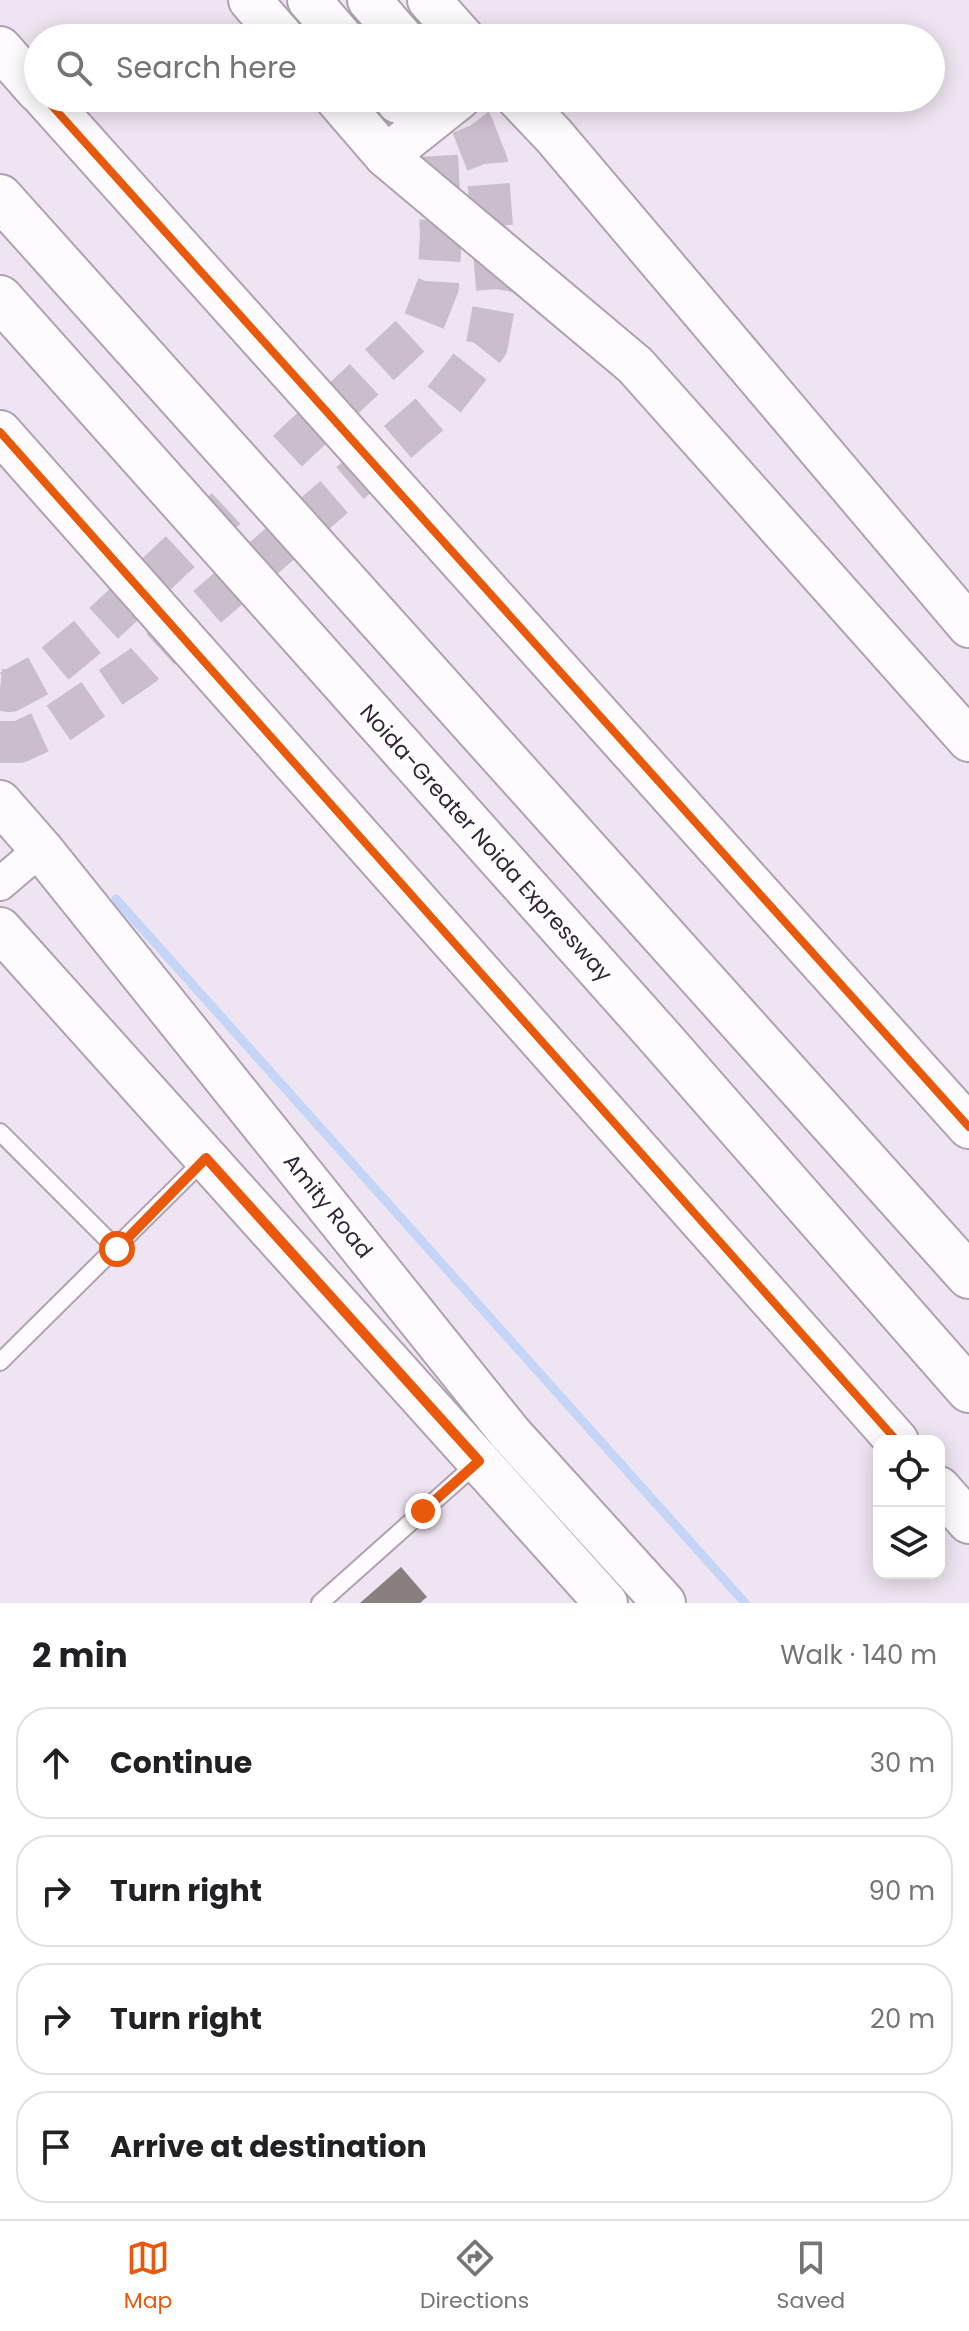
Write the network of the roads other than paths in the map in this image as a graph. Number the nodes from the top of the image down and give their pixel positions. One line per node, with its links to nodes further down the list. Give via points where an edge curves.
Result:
1 (250, 0): 5 (street)
2 (309, 0): 6 (street)
3 (369, 0): 7 (street)
4 (429, 0): 8 (street)
5 (271, 24)
6 (330, 24)
7 (390, 24)
8 (450, 24)
9 (0, 48): 10 (street)
10 (24, 75)
11 (58, 112): 25 (street)
12 (348, 112): 15 (street)
13 (441, 112): 15 (street)
14 (531, 112): 19 (street)
15 (386, 156): 20 (street, via 635,365)
16 (0, 197): 29 (highway)
17 (0, 298): 31 (highway, Noida-Greater Noida Expressway)
18 (0, 432): 32 (street)
19 (969, 626)
20 (969, 740)
21 (0, 802): 22 (street, Amity Road)
22 (41, 849): 23 (street); 38 (street, Amity Road, via 510,1433)
23 (0, 884)
24 (0, 929): 27 (street)
25 (969, 1127)
26 (0, 1132): 28 (lane)
27 (206, 1158): 28 (lane); 33 (street)
28 (117, 1249): 30 (lane)
29 (969, 1276)
30 (0, 1362)
31 (969, 1390)
32 (892, 1435)
33 (479, 1461): 36 (lane); 37 (street)
34 (945, 1495): 35 (street)
35 (969, 1522)
36 (320, 1603)
37 (606, 1603)
38 (664, 1603)

